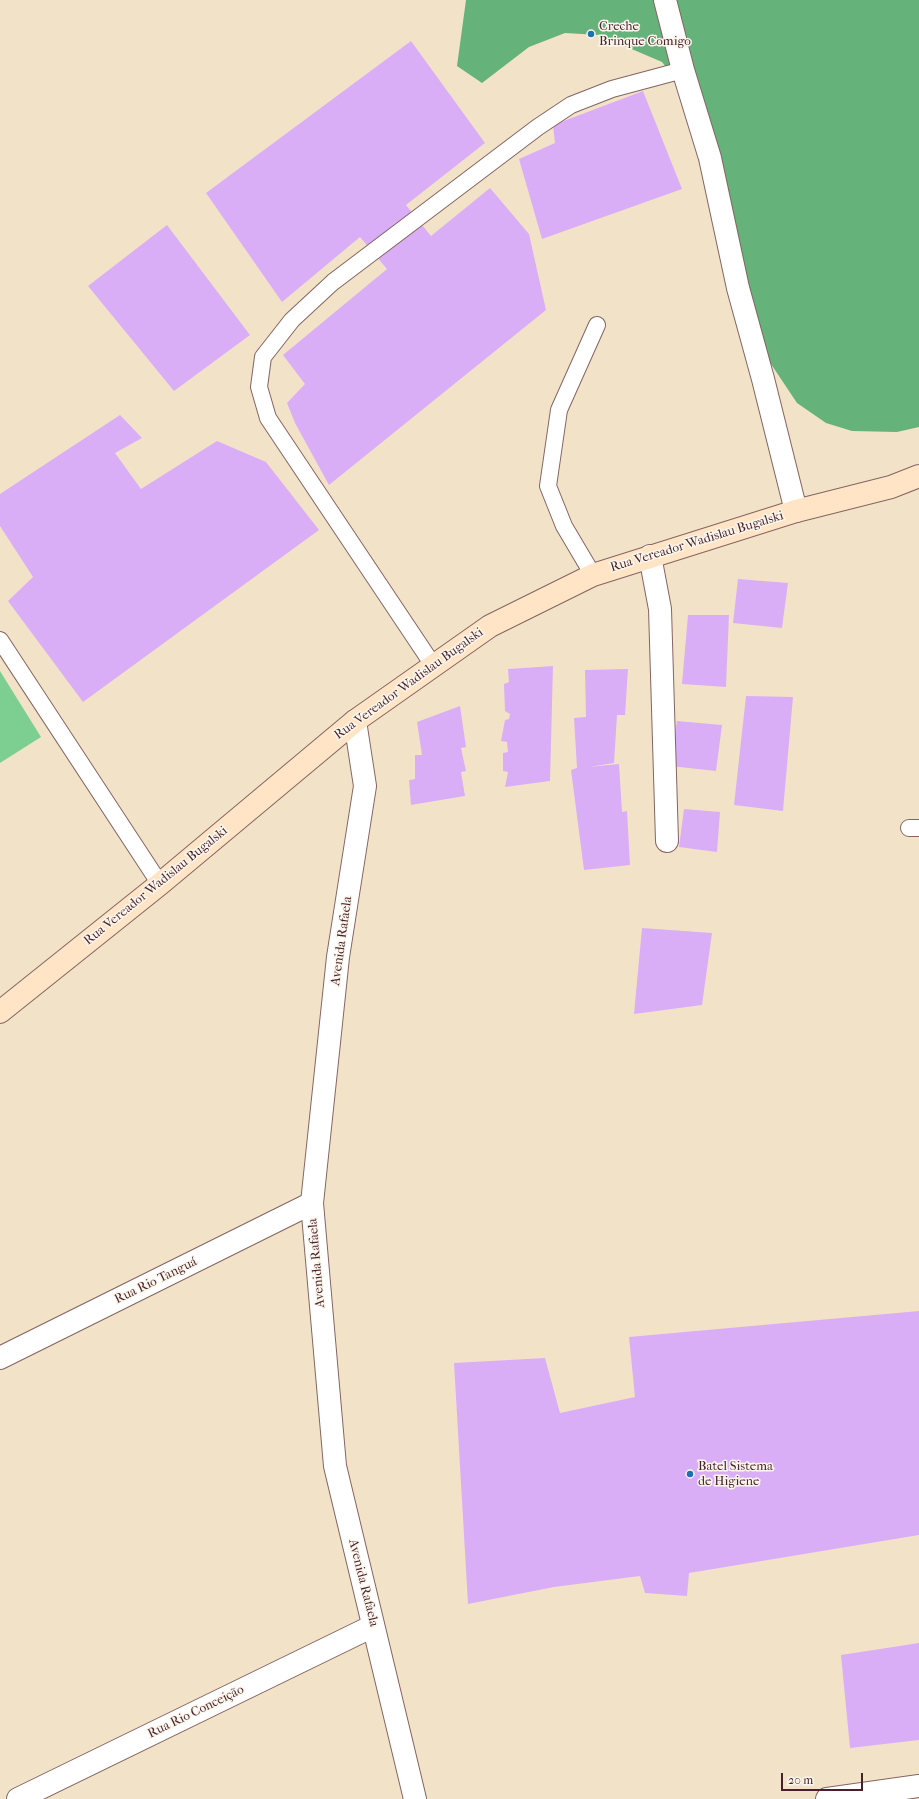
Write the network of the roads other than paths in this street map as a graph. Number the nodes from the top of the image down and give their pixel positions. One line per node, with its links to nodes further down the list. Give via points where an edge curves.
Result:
1 (665, 0): 2 (street)
2 (683, 70): 5 (street, via 710,158 738,288); 9 (lane, via 612,89 572,106 538,127 333,282 292,320 263,357 259,386 268,418)
3 (597, 325): 7 (lane, via 559,410 548,486 564,526)
4 (919, 476): 5 (main road, Rua Vereador Wadislau Bugalski, via 890,487)
5 (796, 511): 6 (main road, Rua Vereador Wadislau Bugalski)
6 (650, 556): 7 (main road, Rua Vereador Wadislau Bugalski); 11 (street, via 660,609)
7 (593, 575): 9 (main road, Rua Vereador Wadislau Bugalski, via 490,626)
8 (0, 640): 12 (lane)
9 (433, 665): 10 (main road, Rua Vereador Wadislau Bugalski)
10 (355, 720): 12 (main road, Rua Vereador Wadislau Bugalski); 14 (street, Avenida Rafaela, via 365,786 338,957)
11 (667, 841)
12 (160, 884): 13 (main road, Rua Vereador Wadislau Bugalski)
13 (0, 1012)
14 (312, 1203): 15 (street, Rua Rio Tanguá); 16 (street, Avenida Rafaela, via 335,1466)
15 (0, 1358)
16 (373, 1626): 19 (street, Rua Rio Conceição); 20 (street, Avenida Rafaela)
17 (919, 1786): 18 (street)
18 (848, 1797): 21 (street)
19 (18, 1799)
20 (415, 1799)
21 (827, 1799)

